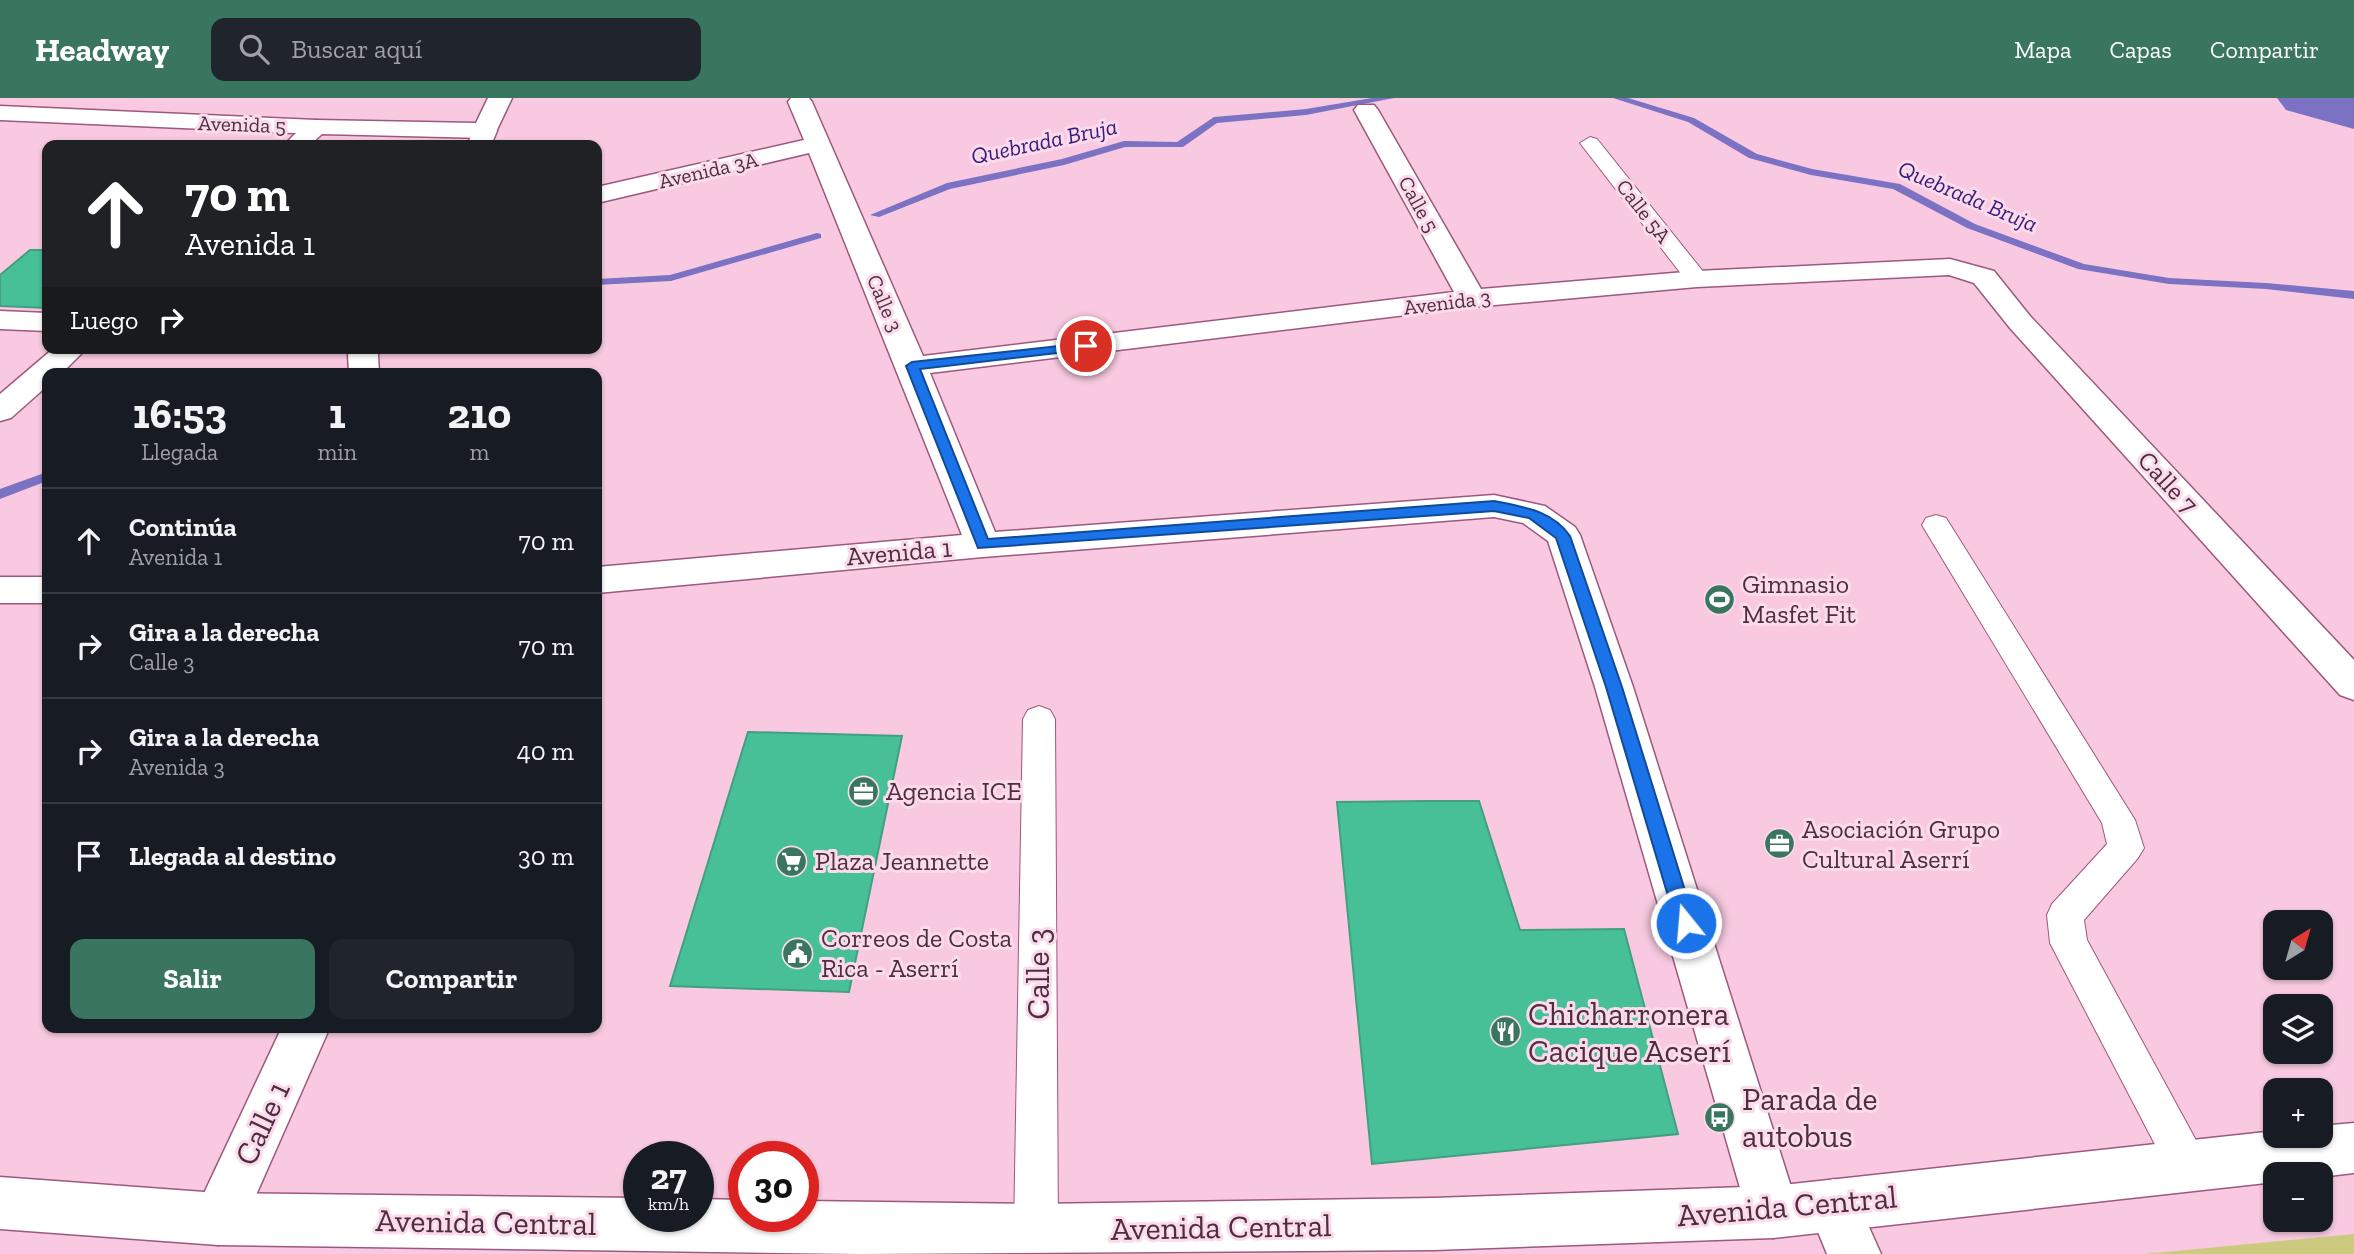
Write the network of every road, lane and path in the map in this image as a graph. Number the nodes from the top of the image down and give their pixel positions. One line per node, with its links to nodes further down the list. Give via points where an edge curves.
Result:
1 (500, 98): 6 (street)
2 (800, 102): 9 (street, Calle 3)
3 (1366, 110): 13 (street, Calle 5)
4 (0, 113): 5 (street, Avenida 5)
5 (316, 127): 6 (street, Avenida 5); 7 (street)
6 (482, 138)
7 (302, 140)
8 (1590, 143): 12 (lane, Calle 5A)
9 (818, 144): 10 (street, Avenida 3A); 17 (street, Calle 3)
10 (602, 194)
11 (1984, 277): 12 (street, Avenida 3, via 1950,267); 26 (street, Calle 7, via 2020,322)
12 (1697, 279): 13 (street, Avenida 3)
13 (1472, 298): 17 (street, Avenida 3)
14 (0, 320): 15 (street)
15 (42, 322)
16 (65, 354): 18 (street)
17 (912, 366): 22 (street, Calle 3)
18 (49, 368)
19 (42, 374): 20 (street)
20 (0, 411)
21 (1936, 525): 30 (lane, via 2118,820 2126,848 2065,915 2068,943)
22 (983, 545): 23 (street, Avenida 1); 33 (street, Avenida 1, via 1494,506 1533,514 1550,523 1563,536 1614,687)
23 (602, 580)
24 (0, 590): 25 (street)
25 (42, 590)
26 (2354, 685)
27 (1039, 719): 35 (lane, Calle 3)
28 (303, 1033): 34 (street, Calle 1)
29 (2354, 1148): 30 (street, Avenida Central)
30 (2189, 1166): 32 (street, Avenida Central)
31 (0, 1203): 34 (street, Avenida Central)
32 (1833, 1205): 33 (street, Avenida Central); 36 (street)
33 (1773, 1212): 35 (street, Avenida Central, via 1434,1224)
34 (218, 1219): 35 (street, Avenida Central)
35 (1036, 1230)
36 (1854, 1254)

